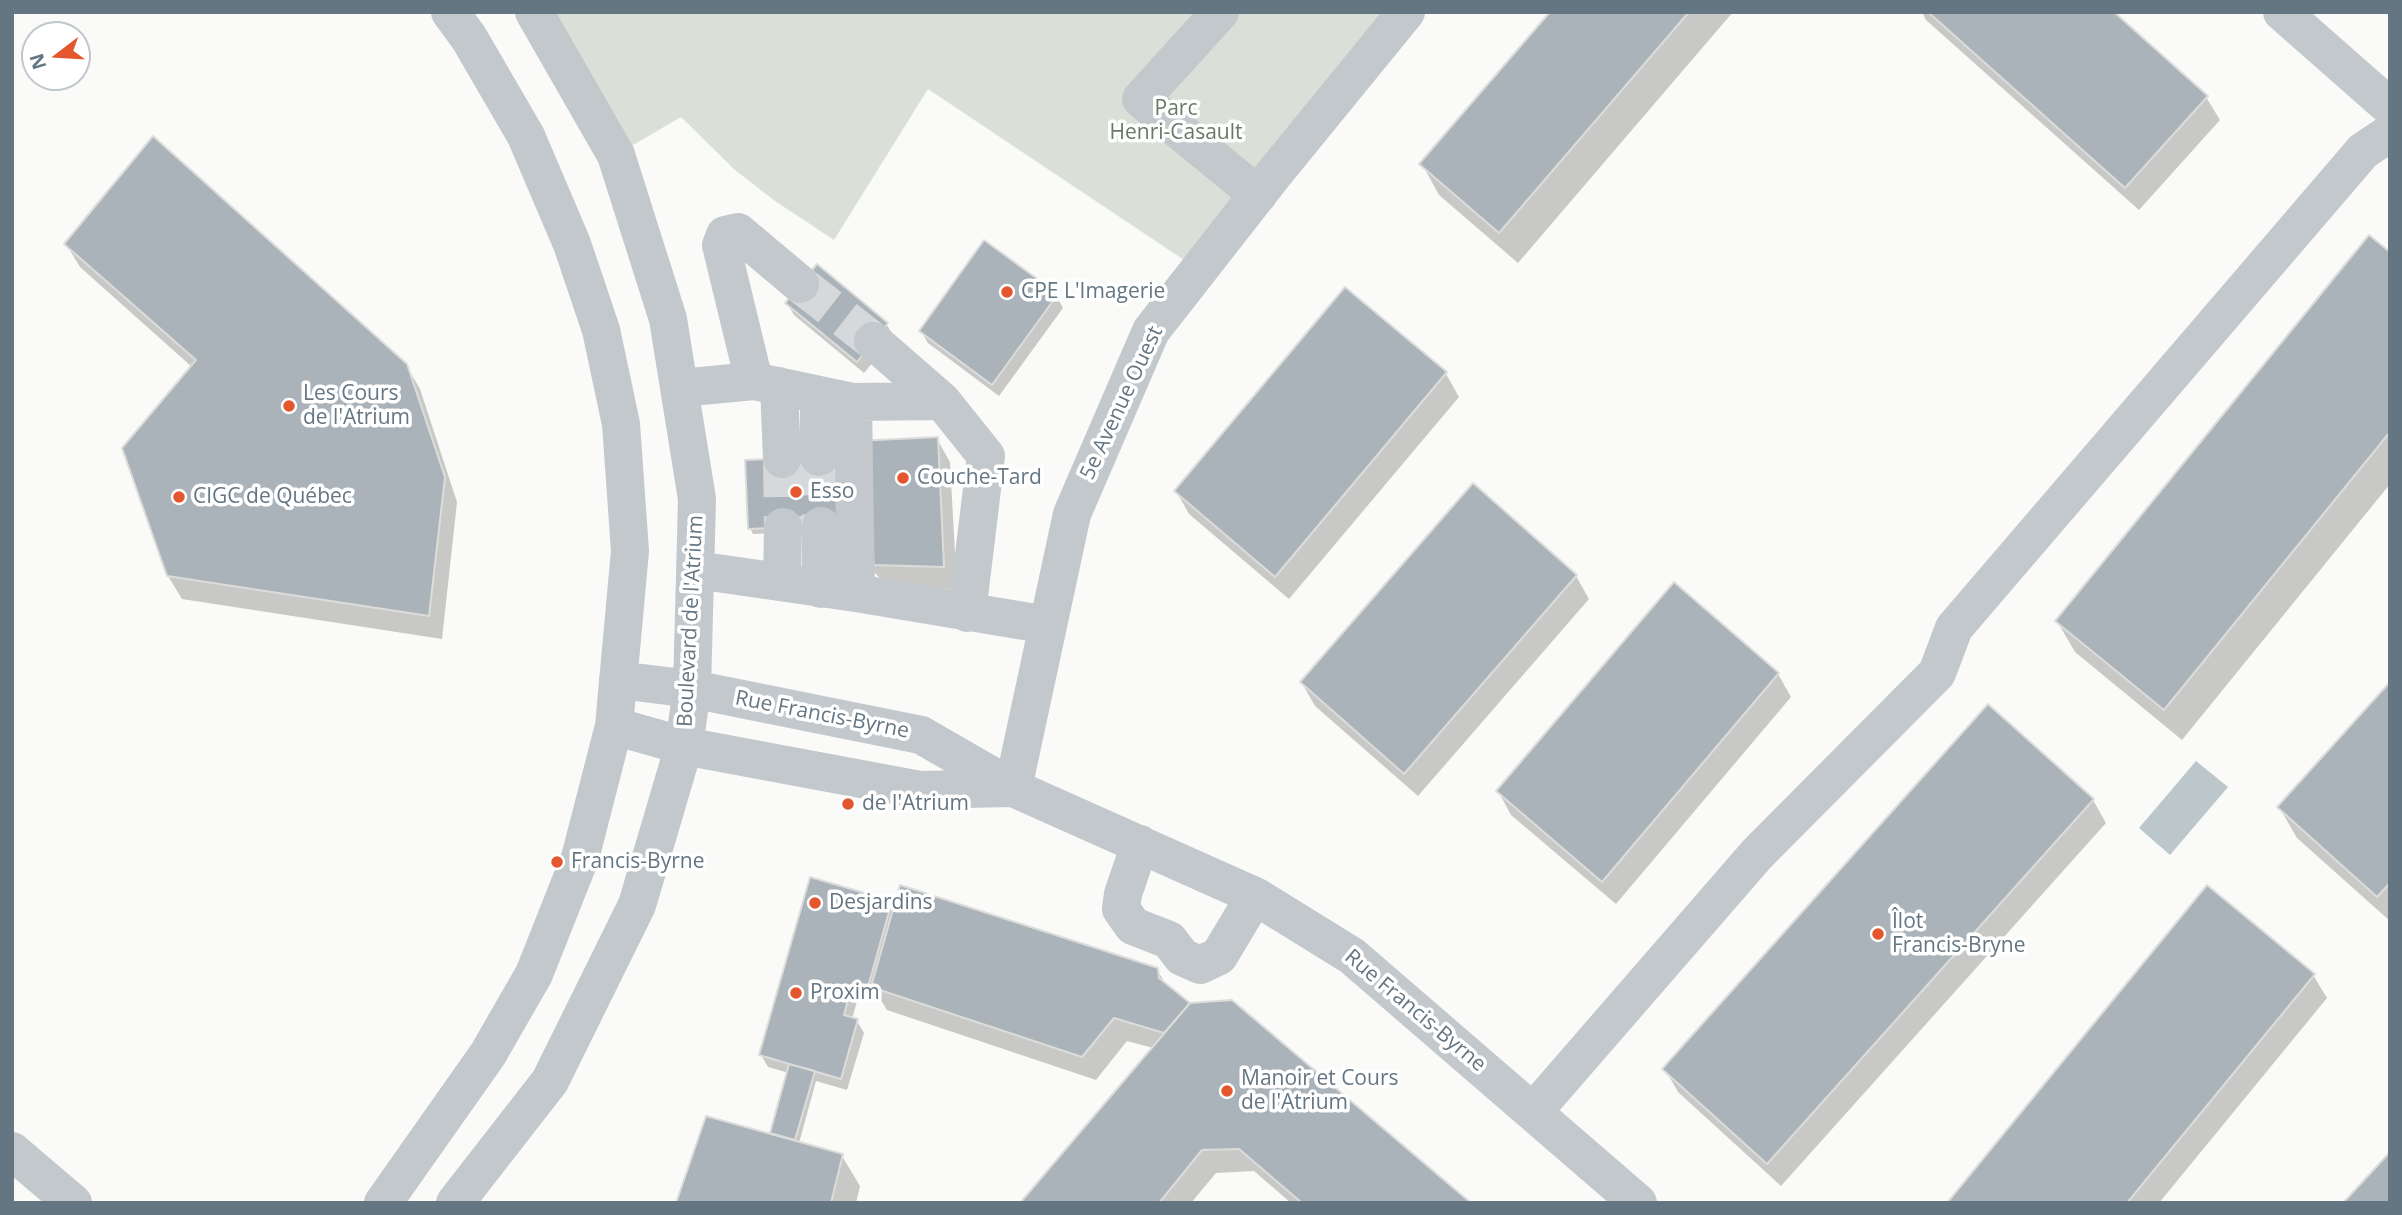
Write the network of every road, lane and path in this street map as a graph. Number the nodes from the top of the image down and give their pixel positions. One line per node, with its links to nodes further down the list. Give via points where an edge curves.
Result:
1 (450, 12): 24 (street, via 526,136 572,244 601,330 621,424 630,551)
2 (534, 12): 12 (street, Boulevard de l'Atrium, via 615,155 668,319)
3 (1220, 12): 8 (street, via 1141,99)
4 (1406, 12): 8 (street, 5e Avenue Ouest)
5 (2281, 12): 6 (street)
6 (2390, 107)
7 (2390, 132): 31 (street, via 2363,152 1954,628 1937,673 1757,854)
8 (1258, 195): 23 (street, 5e Avenue Ouest, via 1151,331 1072,514)
9 (800, 284): 11 (street, via 738,232 725,235 721,246)
10 (873, 341): 14 (street)
11 (766, 384): 12 (street); 13 (street); 16 (street)
12 (680, 388): 19 (street, Boulevard de l'Atrium, via 697,499)
13 (836, 399): 14 (street); 15 (street); 21 (street)
14 (942, 401): 22 (street, via 986,456)
15 (819, 457)
16 (782, 459)
17 (821, 526): 21 (street)
18 (783, 527): 20 (street)
19 (696, 570): 20 (street); 25 (street, Boulevard de l'Atrium)
20 (782, 582): 21 (street)
21 (839, 591): 22 (street)
22 (967, 613): 23 (street)
23 (1048, 625): 28 (street, 5e Avenue Ouest)
24 (618, 680): 25 (street, Rue Francis-Byrne); 26 (street)
25 (692, 689): 27 (street, Boulevard de l'Atrium); 28 (street, Rue Francis-Byrne, via 920,735)
26 (614, 726): 27 (street, Rue Francis-Byrne); 34 (street, via 580,858 534,974 488,1055)
27 (684, 746): 28 (street, Rue Francis-Byrne, via 920,790); 35 (street, Boulevard de l'Atrium, via 637,905 550,1081)
28 (1013, 788): 29 (street, Rue Francis-Byrne)
29 (1140, 844): 30 (street, Rue Francis-Byrne); 30 (street, via 1121,909 1133,926 1169,940 1182,957 1200,965 1219,956)
30 (1255, 896): 31 (street, Rue Francis-Byrne, via 1352,956)
31 (1534, 1112): 36 (street, Rue Francis-Byrne)
32 (12, 1151): 33 (street)
33 (73, 1203)
34 (383, 1203)
35 (455, 1203)
36 (1639, 1203)

